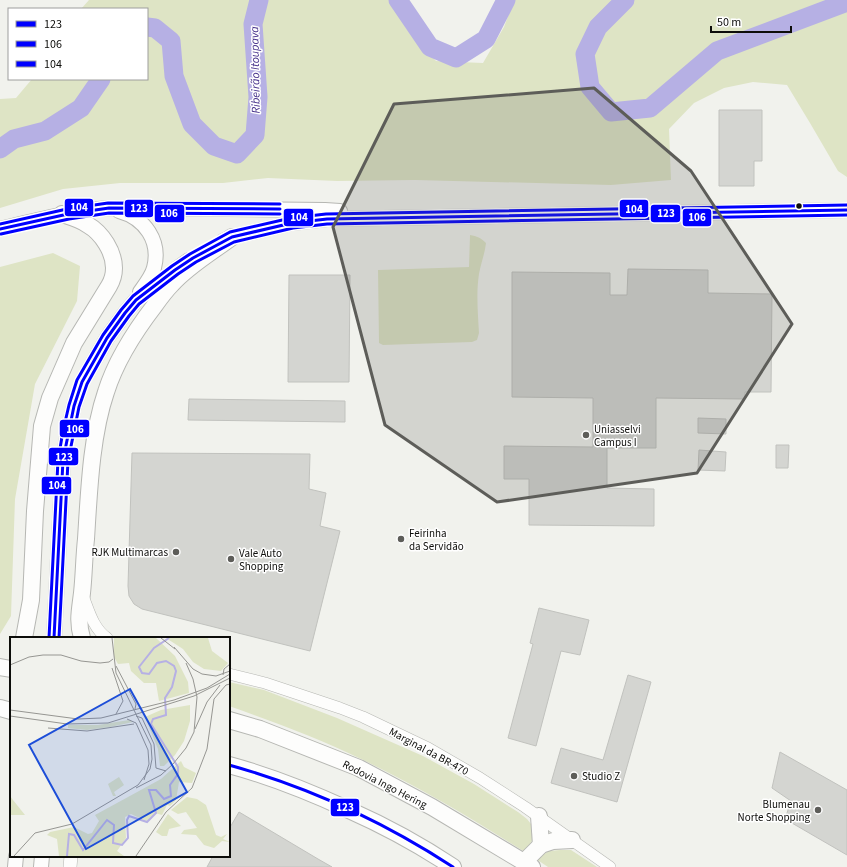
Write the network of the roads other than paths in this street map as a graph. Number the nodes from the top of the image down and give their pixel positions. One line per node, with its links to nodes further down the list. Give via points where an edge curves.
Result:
1 (109, 208): 3 (main road); 4 (main road, via 325,210); 7 (main road, via 134,217 144,225 155,243 154,269)
2 (847, 210): 4 (main road)
3 (62, 214): 5 (main road); 9 (highway, via 89,225 100,234 113,258 114,269 109,286 74,343 50,398 42,426 31,600)
4 (412, 218): 6 (main road, via 306,221)
5 (0, 228)
6 (232, 237): 7 (main road, via 193,258); 8 (highway, via 172,283 134,334 114,371 100,412 92,463)
7 (136, 300): 10 (main road, via 107,338 82,382 72,412 63,460)
8 (82, 593): 11 (highway, via 79,616); 12 (street, via 94,623)
9 (24, 637)
10 (54, 637)
11 (82, 637)
12 (106, 637)
13 (0, 667): 14 (highway)
14 (10, 669)
15 (230, 674): 20 (street, Marginal da BR-470, via 265,683 363,718 428,748)
16 (0, 708): 17 (highway)
17 (10, 711)
18 (230, 720): 26 (highway, Rodovia Ingo Hering, via 260,729 359,768 432,807)
19 (230, 765): 30 (highway, via 328,800 381,825)
20 (539, 816): 21 (street, Marginal da BR-470); 22 (highway)
21 (572, 840): 22 (highway, via 553,841); 31 (street, Marginal da BR-470)
22 (541, 845): 26 (highway)
23 (16, 857): 27 (main road)
24 (42, 857): 28 (main road)
25 (72, 857): 29 (main road)
26 (528, 865)
27 (15, 867)
28 (41, 867)
29 (70, 867)
30 (453, 867)
31 (610, 867)

